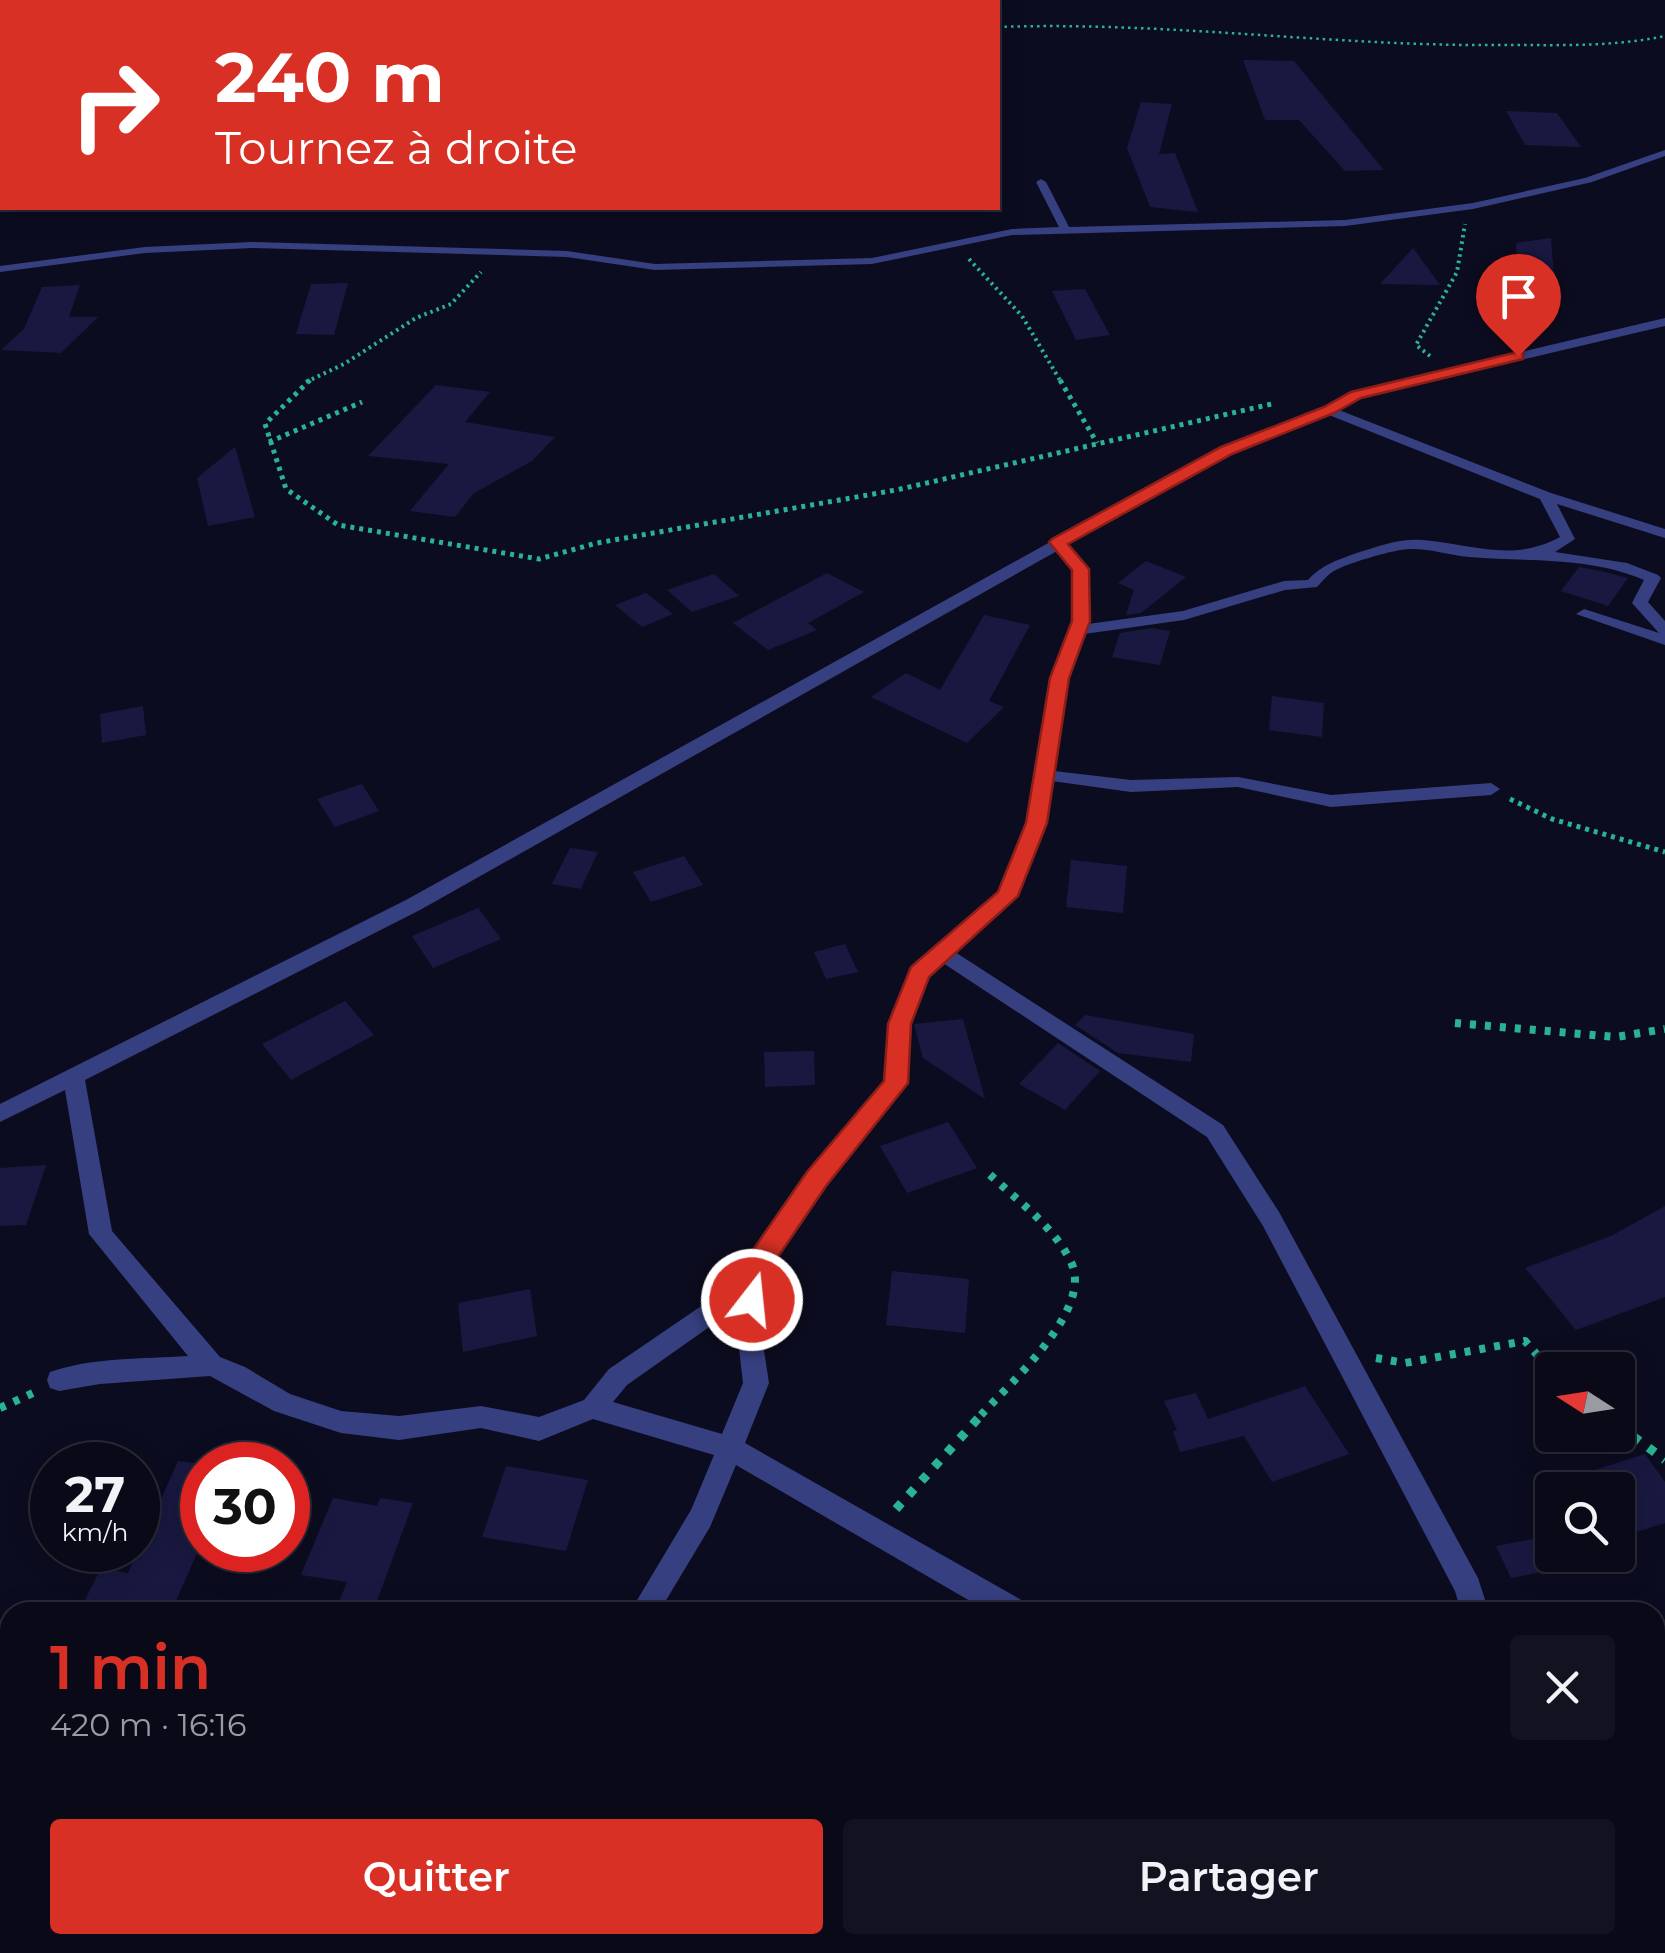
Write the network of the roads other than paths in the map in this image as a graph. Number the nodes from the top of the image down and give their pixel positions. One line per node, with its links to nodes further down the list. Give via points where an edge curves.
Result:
1 (1665, 152): 3 (street, via 1588,180 1458,208 1327,224)
2 (1042, 182): 3 (street)
3 (1064, 230): 4 (street, via 957,241 872,261 703,268 498,251 252,245 145,250)
4 (0, 269)
5 (1665, 322): 6 (street, via 1356,395)
6 (1329, 410): 7 (street); 9 (street, via 1226,450)
7 (1546, 496): 8 (street); 10 (street, via 1568,539)
8 (1665, 534)
9 (1058, 542): 12 (street, via 1081,569); 18 (street, via 413,905)
10 (1540, 554): 12 (street, via 1396,546 1327,568 1312,584 1184,616); 13 (street, via 1628,566 1653,578 1640,603)
11 (1584, 614): 14 (street)
12 (1077, 630): 15 (street, via 1059,678)
13 (1665, 630)
14 (1665, 640)
15 (1044, 775): 16 (street, via 1131,786 1238,782 1331,800); 17 (street, via 1036,823 1007,896)
16 (1491, 790)
17 (942, 953): 20 (street, via 920,973 900,1024 896,1083 816,1179); 27 (street, via 1215,1131 1271,1219)
18 (74, 1078): 19 (street); 21 (street, via 101,1234)
19 (0, 1114)
20 (756, 1268): 23 (street, via 740,1292 618,1377); 24 (street, via 749,1331 756,1383)
21 (211, 1365): 22 (street); 23 (street, via 283,1404 341,1422 399,1428 481,1417 539,1429)
22 (59, 1380)
23 (592, 1408): 24 (street)
24 (730, 1448): 25 (street, via 702,1518); 26 (street)
25 (650, 1602)
26 (998, 1602)
27 (1473, 1602)

